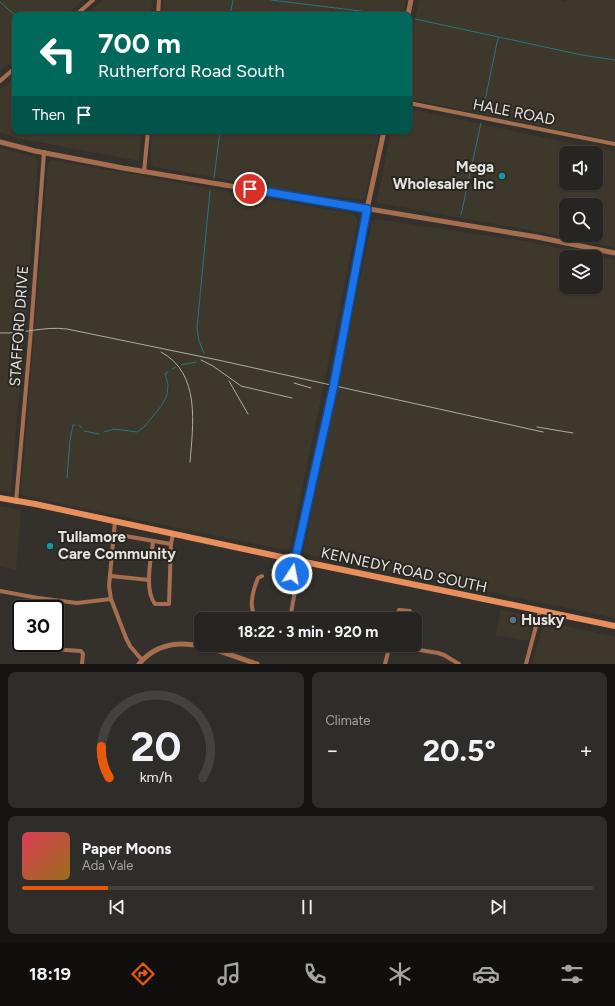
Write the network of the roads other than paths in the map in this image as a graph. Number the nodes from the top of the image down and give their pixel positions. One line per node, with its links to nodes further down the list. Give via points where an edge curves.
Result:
1 (93, 0): 4 (street)
2 (159, 0): 5 (street)
3 (411, 0): 6 (street)
4 (79, 12)
5 (158, 12)
6 (409, 12)
7 (12, 71): 8 (street)
8 (0, 81)
9 (412, 104): 13 (street, HALE ROAD)
10 (148, 134): 15 (street)
11 (383, 134): 16 (street)
12 (0, 142): 14 (street)
13 (615, 144)
14 (44, 152): 15 (street); 19 (street, STAFFORD DRIVE)
15 (144, 172): 16 (street)
16 (367, 209): 17 (street, via 537,237); 25 (street, via 333,389)
17 (615, 253)
18 (0, 498): 19 (main road, KENNEDY ROAD SOUTH)
19 (16, 502): 20 (main road, KENNEDY ROAD SOUTH)
20 (115, 522): 21 (main road, KENNEDY ROAD SOUTH); 26 (street)
21 (173, 534): 24 (street); 25 (main road, KENNEDY ROAD SOUTH)
22 (125, 536): 23 (street)
23 (153, 542): 24 (street); 28 (street)
24 (171, 544): 28 (street, via 170,604 155,604)
25 (295, 560): 33 (main road, KENNEDY ROAD SOUTH); 35 (street, via 292,574 295,591)
26 (111, 576): 28 (street); 31 (street)
27 (262, 576): 34 (street, via 258,578 254,588 252,608)
28 (149, 580)
29 (0, 591): 30 (street)
30 (38, 598): 31 (street, via 77,603)
31 (110, 599): 41 (street, via 126,638)
32 (410, 611): 36 (street)
33 (540, 611): 37 (main road, KENNEDY ROAD SOUTH); 46 (street)
34 (254, 612)
35 (291, 612)
36 (398, 612)
37 (615, 626)
38 (64, 650): 42 (street, via 80,651 83,654)
39 (422, 650): 45 (street, via 444,655)
40 (388, 652): 44 (street)
41 (141, 662): 43 (street, via 164,646 184,644 207,647)
42 (82, 664)
43 (257, 664)
44 (385, 664)
45 (459, 664)
46 (526, 664)

